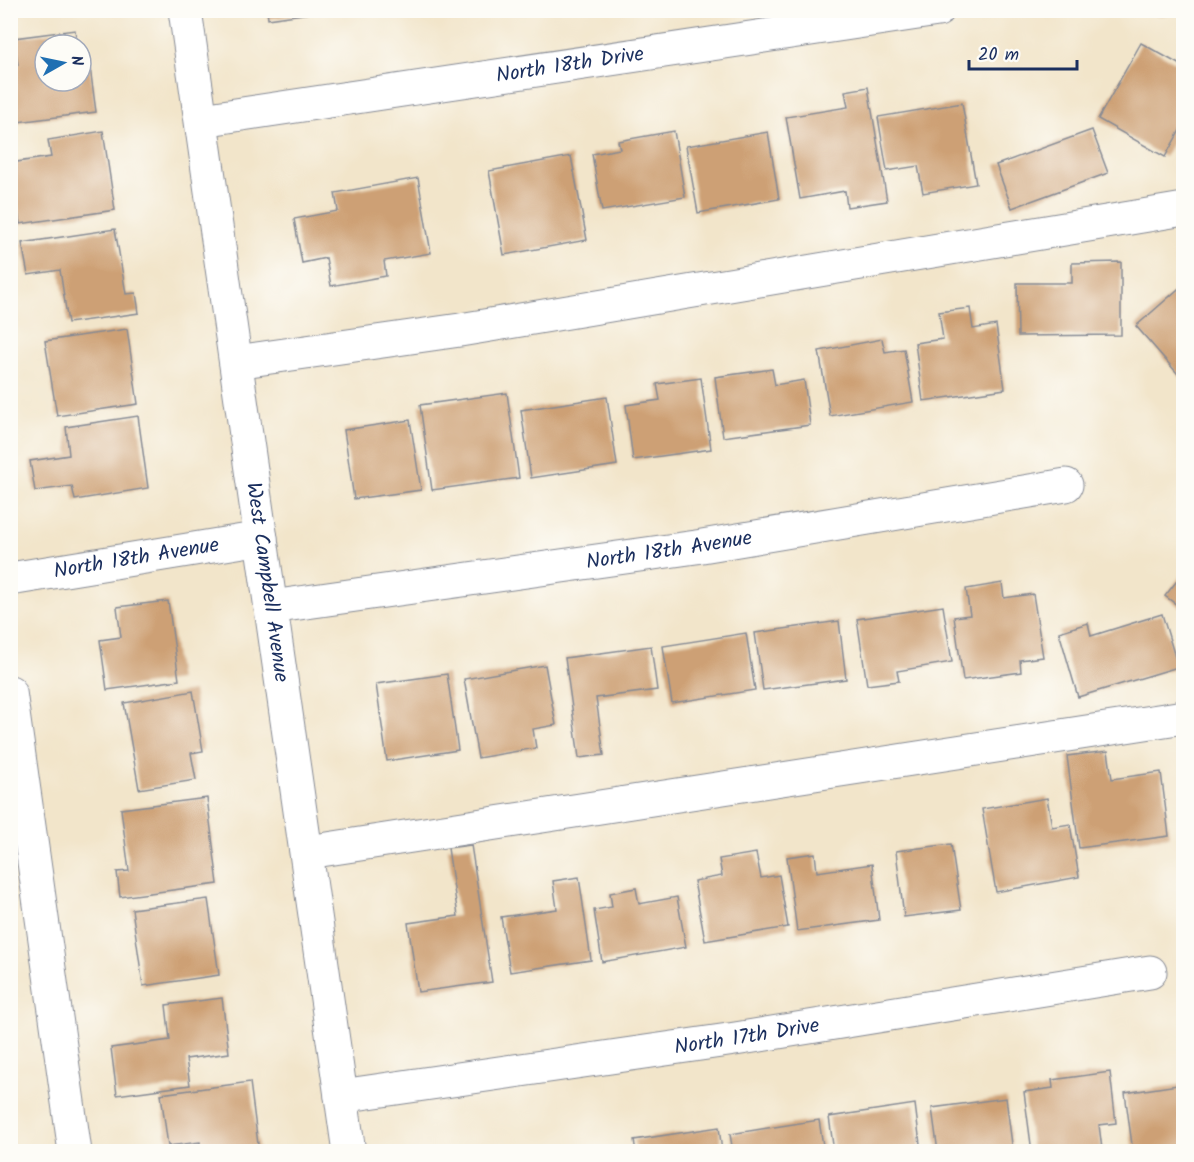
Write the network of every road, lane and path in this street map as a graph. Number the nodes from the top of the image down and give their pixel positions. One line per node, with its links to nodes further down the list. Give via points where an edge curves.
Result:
1 (185, 10): 3 (street, West Campbell Avenue)
2 (938, 10): 3 (street, North 18th Drive)
3 (202, 120): 5 (street, West Campbell Avenue)
4 (1184, 209): 5 (street, via 460,330)
5 (236, 362): 7 (street, West Campbell Avenue)
6 (1066, 485): 9 (street, North 18th Avenue, via 696,547)
7 (261, 538): 8 (street, North 18th Avenue); 9 (street, West Campbell Avenue)
8 (10, 579)
9 (271, 607): 12 (street, West Campbell Avenue)
10 (10, 692): 15 (street)
11 (1184, 717): 12 (street)
12 (308, 852): 14 (street, West Campbell Avenue)
13 (1149, 972): 14 (street, North 17th Drive, via 735,1039)
14 (341, 1096): 16 (street, West Campbell Avenue)
15 (75, 1152)
16 (349, 1152)

